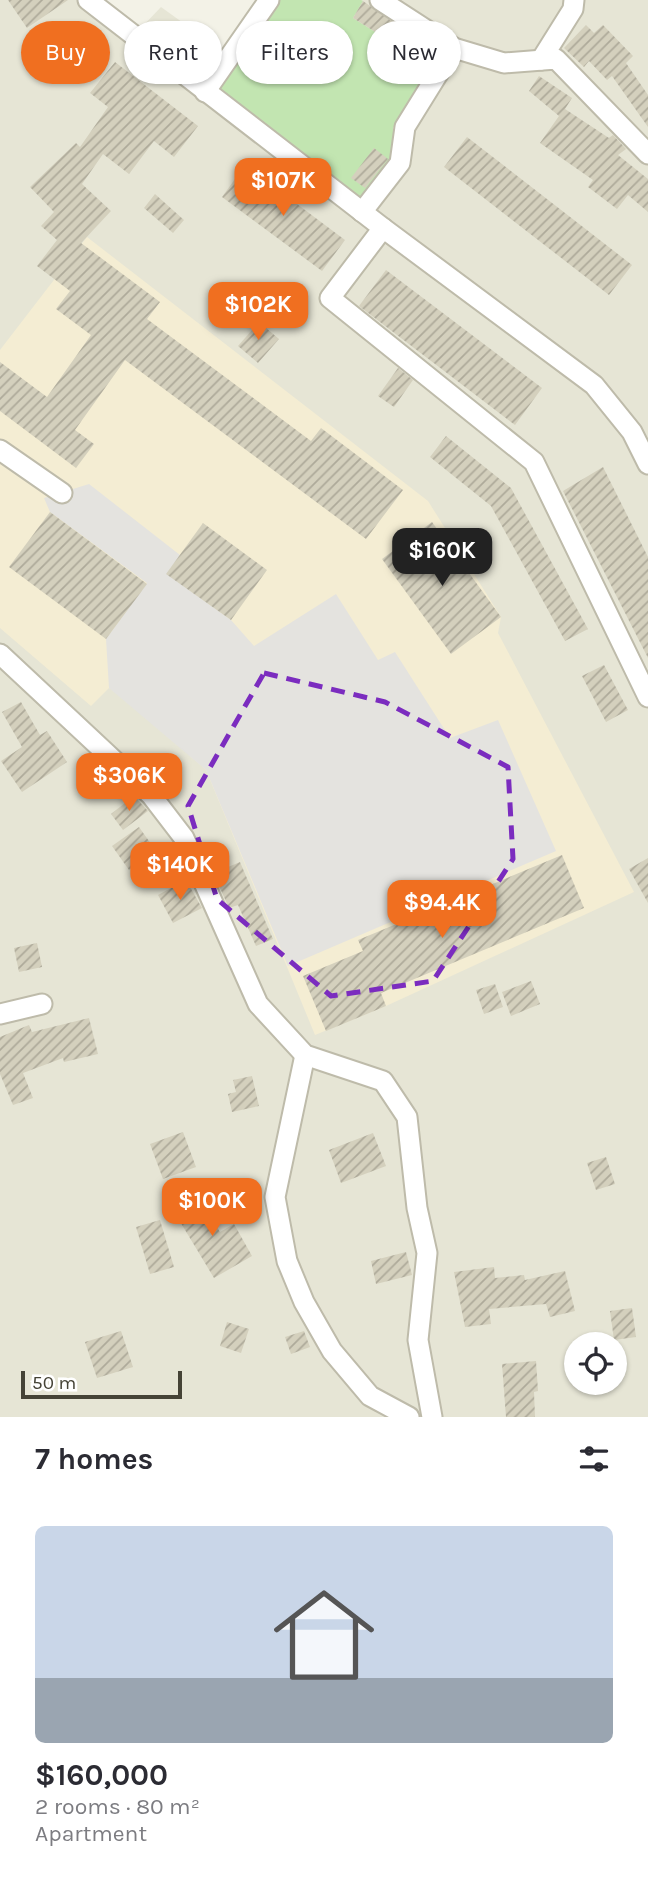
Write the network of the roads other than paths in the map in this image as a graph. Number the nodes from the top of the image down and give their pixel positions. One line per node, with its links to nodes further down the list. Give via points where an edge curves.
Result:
1 (88, 0): 9 (street)
2 (269, 0): 9 (street)
3 (380, 0): 5 (street)
4 (574, 0): 7 (street)
5 (412, 21)
6 (461, 50): 7 (street, via 504,62)
7 (541, 60): 10 (street, via 556,59)
8 (432, 84): 11 (street, via 405,127 400,163)
9 (205, 93): 11 (street)
10 (648, 153)
11 (362, 212): 12 (street)
12 (383, 228): 14 (street, via 594,385 632,432); 17 (street, via 330,298 534,461)
13 (0, 450): 15 (street)
14 (648, 464)
15 (62, 494)
16 (0, 654): 20 (street, via 151,795 184,838 258,1004)
17 (648, 697)
18 (42, 1004): 19 (street)
19 (0, 1014)
20 (305, 1055): 21 (street, via 275,1197 287,1261 332,1351 370,1396); 22 (street, via 383,1081 407,1117 427,1253 418,1340)
21 (409, 1417)
22 (432, 1417)

